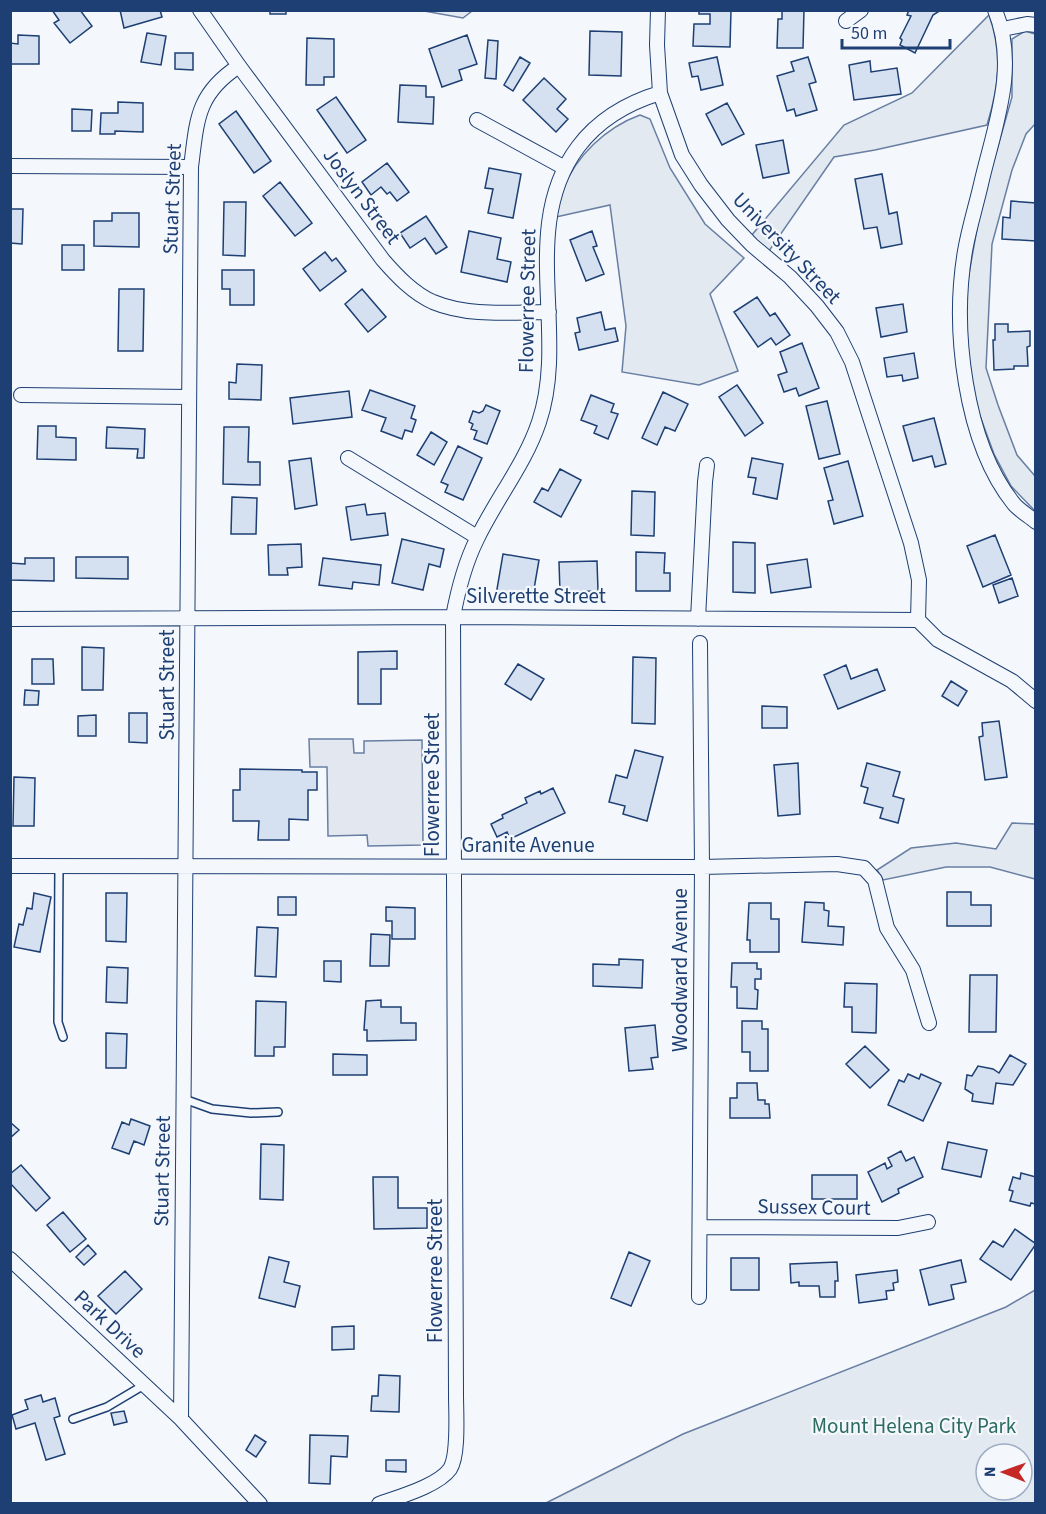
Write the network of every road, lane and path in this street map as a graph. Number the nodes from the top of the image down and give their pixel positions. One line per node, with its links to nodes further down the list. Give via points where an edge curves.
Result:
1 (200, 10): 8 (street, Joslyn Street)
2 (658, 10): 9 (street, University Street)
3 (861, 10): 5 (street)
4 (995, 10): 7 (street)
5 (846, 21)
6 (1035, 25): 7 (street)
7 (1002, 29): 19 (street, via 1006,74 1003,95 965,252 960,320 972,420 994,472 1015,505)
8 (239, 66): 12 (street, Stuart Street, via 224,76 199,112); 14 (street, Joslyn Street, via 400,279 433,302 471,312)
9 (660, 93): 13 (street, Flowerree Street, via 638,99 603,121 585,138); 25 (street, University Street, via 682,155 701,185 728,220 817,306 837,332 852,362 911,543 919,580)
10 (477, 120): 13 (street)
11 (10, 166): 12 (street)
12 (191, 167): 16 (street, Stuart Street)
13 (565, 168): 14 (street, Flowerree Street, via 550,212)
14 (549, 312): 20 (street, Flowerree Street, via 548,375 539,422 528,451)
15 (21, 395): 16 (street)
16 (189, 397): 23 (street, Stuart Street)
17 (348, 458): 20 (street)
18 (707, 465): 24 (street)
19 (1035, 522)
20 (477, 537): 21 (street, Flowerree Street)
21 (453, 617): 23 (street, Silverette Street); 24 (street, Silverette Street); 30 (street, Flowerree Street)
22 (10, 619): 23 (street, Silverette Street)
23 (188, 619): 31 (street, Stuart Street)
24 (698, 619): 25 (street, Silverette Street)
25 (918, 620): 27 (street, via 938,640 1012,681)
26 (700, 644): 32 (street, Woodward Avenue)
27 (1035, 700)
28 (10, 866): 29 (street, Granite Avenue)
29 (59, 866): 31 (street, Granite Avenue); 34 (lane, via 58,1022)
30 (453, 866): 31 (street, Granite Avenue); 32 (street, Granite Avenue); 46 (street, Flowerree Street, via 454,1457 438,1480)
31 (186, 867): 35 (street, Stuart Street)
32 (702, 867): 33 (street, Granite Avenue, via 837,864 864,868 874,880 887,928 913,970); 38 (street, Woodward Avenue)
33 (929, 1023)
34 (63, 1037)
35 (184, 1099): 36 (lane, via 212,1109); 41 (street, Stuart Street)
36 (278, 1112)
37 (928, 1222): 38 (street, Sussex Court, via 898,1228)
38 (700, 1227): 40 (street, Woodward Avenue)
39 (10, 1259): 42 (street, Park Drive)
40 (699, 1297)
41 (182, 1321): 44 (street, Park Drive)
42 (144, 1386): 43 (lane, via 107,1407); 44 (street, Park Drive)
43 (73, 1419)
44 (181, 1419): 45 (street, Park Drive)
45 (260, 1503)
46 (379, 1503)

